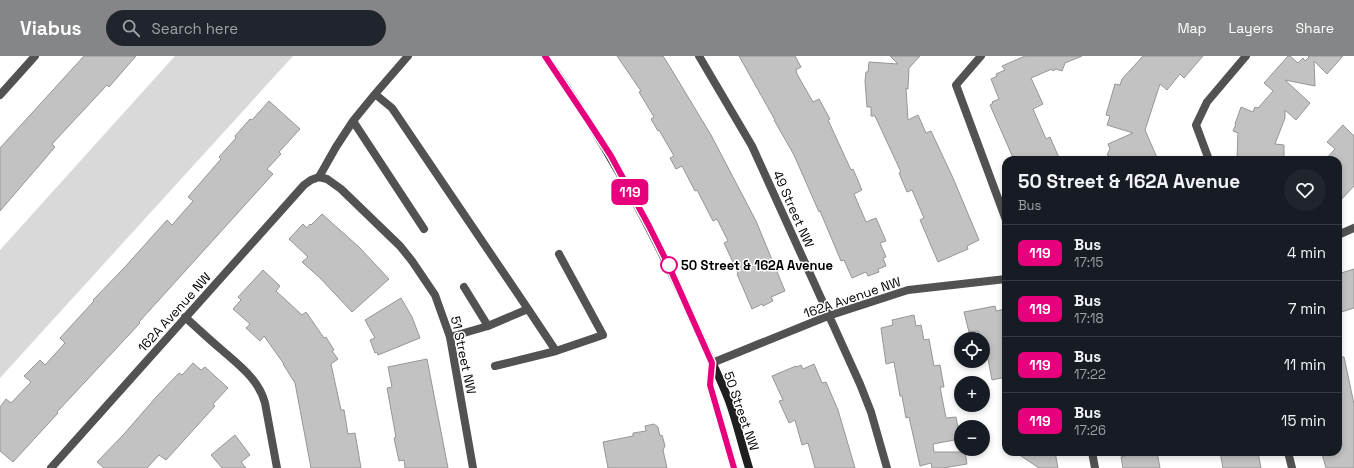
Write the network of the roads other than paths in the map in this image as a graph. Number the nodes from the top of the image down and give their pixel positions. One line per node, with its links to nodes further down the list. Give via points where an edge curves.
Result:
1 (35, 56): 8 (street)
2 (408, 56): 7 (street)
3 (545, 56): 25 (main road, 50 Street NW, via 611,156 643,214)
4 (699, 56): 20 (street, 49 Street NW, via 752,146)
5 (981, 56): 12 (street, via 956,84)
6 (1246, 56): 10 (street, via 1206,102 1196,125)
7 (375, 94): 9 (street); 19 (street, via 392,108)
8 (0, 95)
9 (353, 121): 11 (street); 14 (street)
10 (1208, 156)
11 (319, 177): 21 (street, 162A Avenue NW, via 304,185); 23 (street, 51 Street NW, via 327,179 341,189 412,261 435,295)
12 (1002, 209)
13 (1354, 228): 15 (street)
14 (424, 229)
15 (1342, 233)
16 (559, 254): 24 (street, via 604,335)
17 (1002, 279): 20 (street, 162A Avenue NW, via 908,290)
18 (464, 287): 22 (street)
19 (528, 310): 22 (street); 24 (street)
20 (828, 316): 25 (street, 162A Avenue NW); 34 (street, 49 Street NW, via 871,412)
21 (185, 317): 29 (street, 162A Avenue NW); 30 (street, via 247,372 257,385 265,403)
22 (488, 326): 23 (street)
23 (450, 337): 31 (street, 51 Street NW)
24 (556, 351): 26 (street)
25 (712, 363): 32 (main road, 50 Street NW, via 710,385); 33 (main road, 50 Street NW, via 729,402)
26 (495, 366)
27 (1093, 456): 35 (street)
28 (1289, 456): 36 (street)
29 (51, 468)
30 (277, 468)
31 (473, 468)
32 (734, 468)
33 (749, 468)
34 (887, 468)
35 (1095, 468)
36 (1292, 468)

